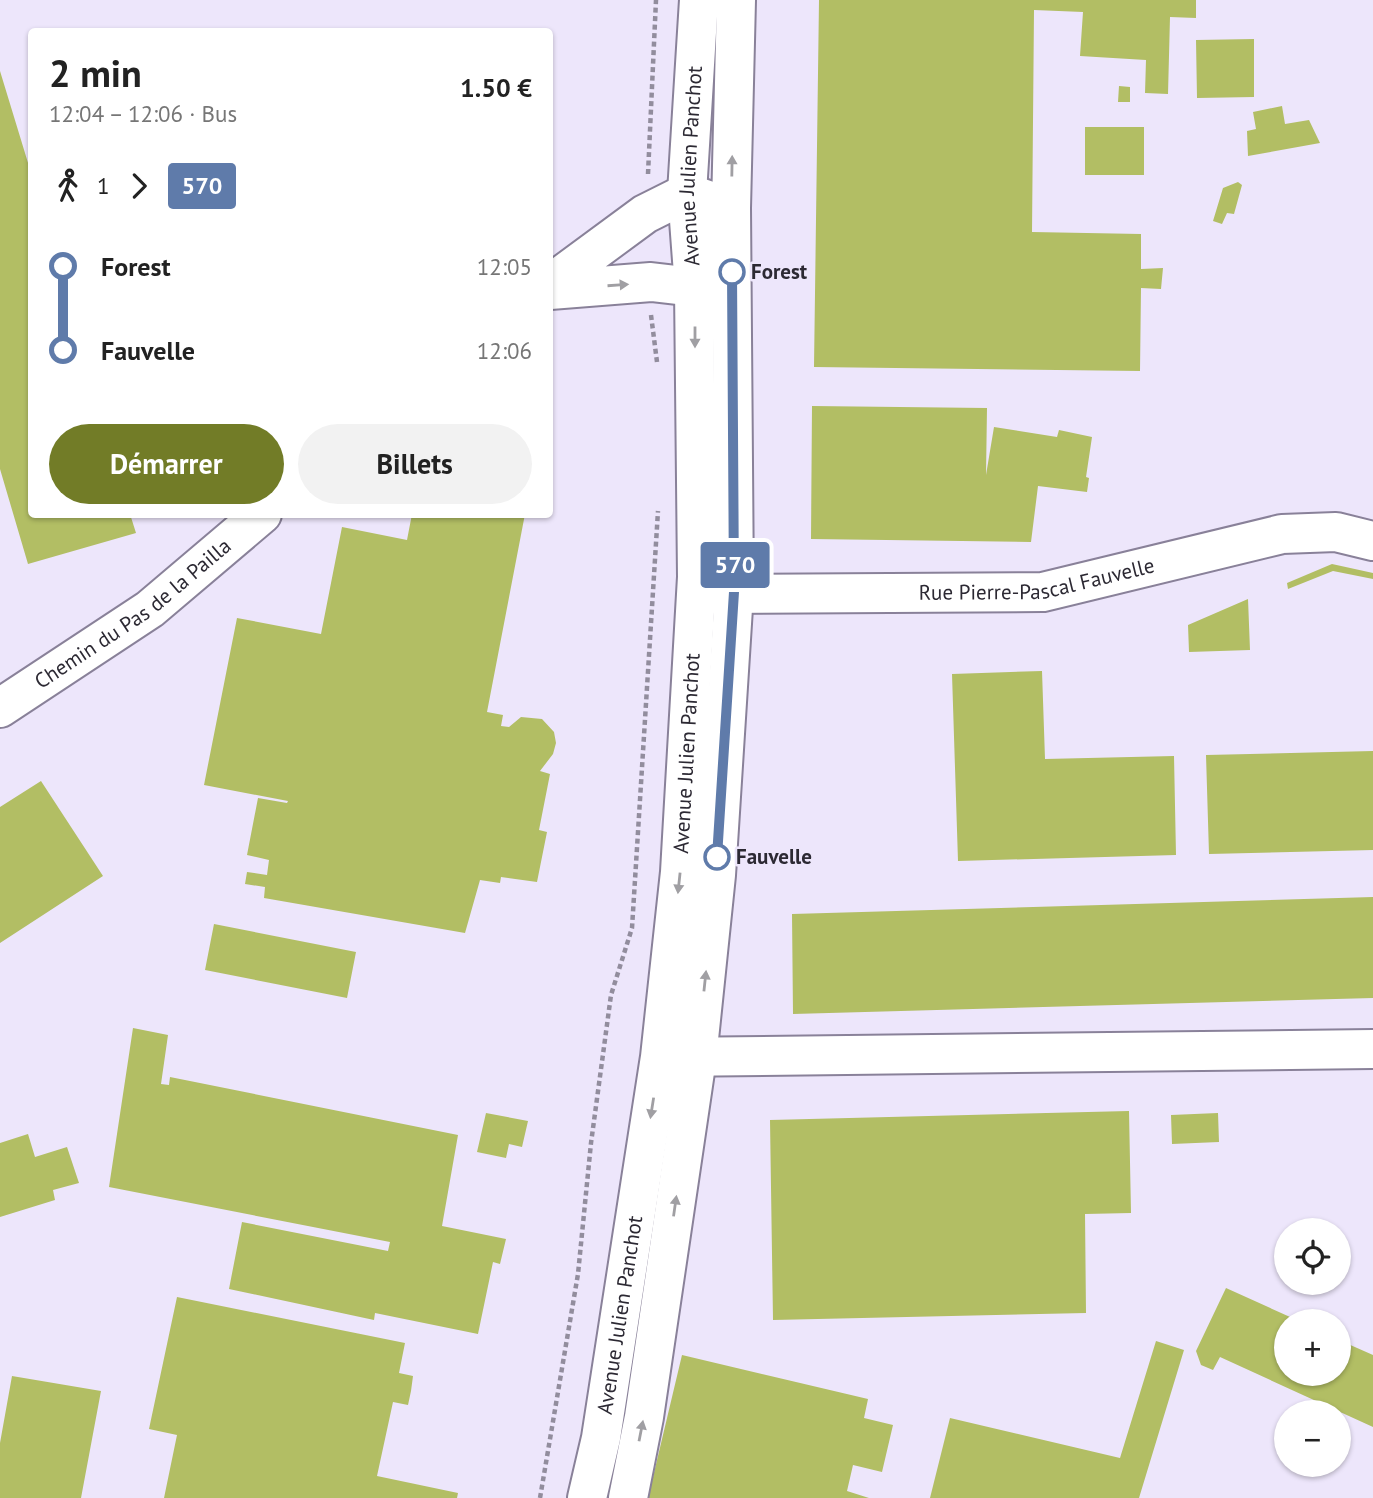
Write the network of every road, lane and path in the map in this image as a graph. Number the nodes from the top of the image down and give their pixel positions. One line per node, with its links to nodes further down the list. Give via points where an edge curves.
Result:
1 (656, 0): 4 (path)
2 (699, 0): 5 (main road, Avenue Julien Panchot)
3 (736, 0): 6 (main road, Avenue Julien Panchot, one-way to 3)
4 (648, 182)
5 (687, 193): 6 (main road); 7 (main road, via 645,214); 8 (main road, Avenue Julien Panchot)
6 (731, 208): 8 (main road); 15 (main road, Avenue Julien Panchot)
7 (553, 282)
8 (694, 288): 9 (main road, one-way to 8, via 651,282); 16 (main road, Avenue Julien Panchot, one-way to 16)
9 (553, 290)
10 (650, 309): 11 (path)
11 (658, 370)
12 (659, 502): 20 (path, via 632,929 611,995 578,1275)
13 (257, 518): 17 (main road, Chemin du Pas de la Pailla, via 150,609)
14 (1373, 541): 15 (main road, Rue Pierre-Pascal Fauvelle, via 1336,532 1282,534 1043,592)
15 (734, 592): 16 (main road, Rue Pierre-Pascal Fauvelle); 19 (main road, Avenue Julien Panchot, one-way to 15, via 716,875)
16 (696, 594): 19 (main road, Avenue Julien Panchot, one-way to 19, via 680,872)
17 (0, 708)
18 (1373, 1049): 19 (main road)
19 (678, 1057): 21 (main road, Avenue Julien Panchot, one-way to 21); 22 (main road, Avenue Julien Panchot, one-way to 19, via 644,1417)
20 (540, 1498)
21 (587, 1498)
22 (628, 1498)

